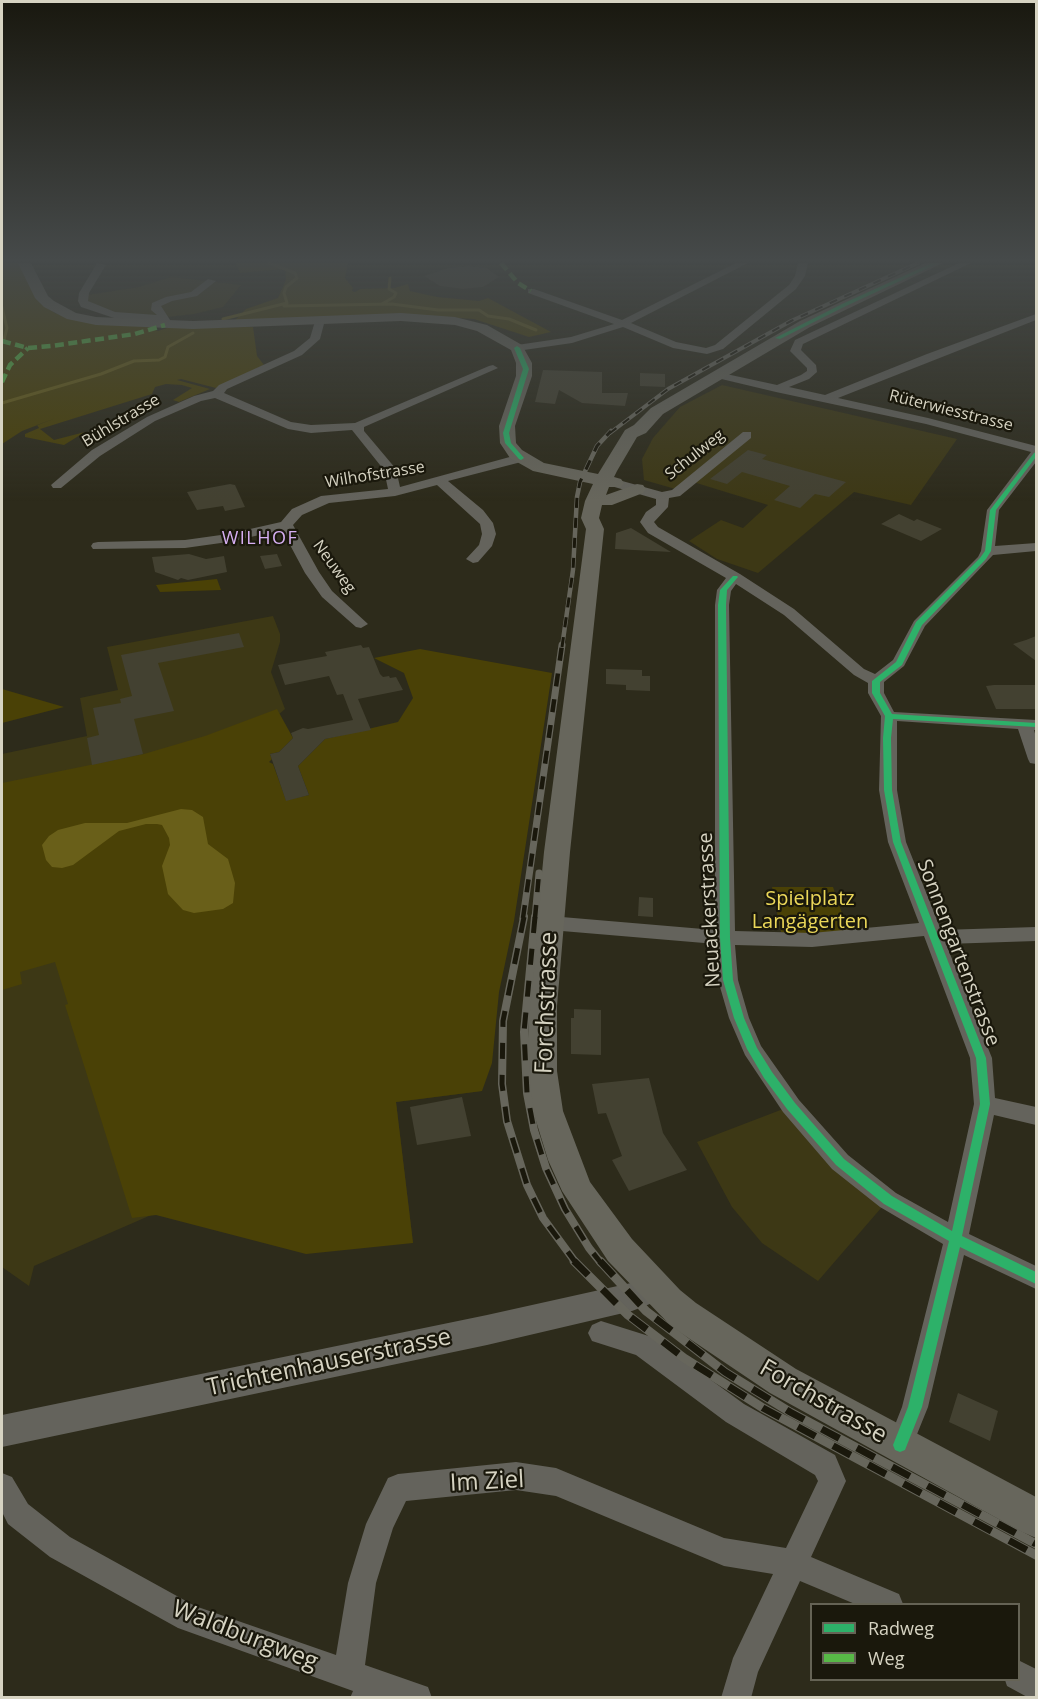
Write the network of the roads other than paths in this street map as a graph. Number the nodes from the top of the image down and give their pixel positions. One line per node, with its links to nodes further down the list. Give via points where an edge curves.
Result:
1 (312, 342): 13 (street, Bühlstrasse, via 282,362 223,387)
2 (508, 342): 9 (main road)
3 (556, 342): 9 (street)
4 (666, 342): 5 (street, via 713,350)
5 (723, 342)
6 (773, 342): 11 (main road, Forchstrasse)
7 (799, 342): 12 (street, via 795,351 809,363 812,372)
8 (967, 342): 14 (street)
9 (517, 348): 19 (main road, via 526,369 506,433 508,443)
10 (493, 368): 15 (street)
11 (717, 375): 12 (street, Rüterwiesstrasse); 21 (main road, Forchstrasse, via 657,411 640,429 641,435)
12 (776, 389): 14 (street, Rüterwiesstrasse)
13 (217, 394): 15 (street, via 288,425 311,429); 22 (street, Bühlstrasse, via 198,398 132,430)
14 (826, 399): 17 (street, Rüterwiesstrasse)
15 (357, 426): 24 (street, via 390,469)
16 (747, 435): 25 (street, Schulweg, via 676,493)
17 (1036, 450)
18 (1036, 454): 31 (street, via 993,510)
19 (521, 458): 20 (street, Wilhofstrasse); 21 (main road, via 539,467)
20 (440, 481): 24 (street, Wilhofstrasse); 32 (street, via 486,523 489,534 485,546)
21 (609, 482): 23 (street); 26 (main road, Forchstrasse); 28 (main road, Forchstrasse, via 590,518)
22 (57, 485)
23 (637, 489): 25 (street); 26 (main road)
24 (395, 492): 27 (street, Wilhofstrasse, via 326,499 297,512)
25 (661, 496): 33 (street, via 662,507 651,515 648,525)
26 (606, 501): 28 (main road, Forchstrasse, via 601,522)
27 (286, 525): 29 (street, Wilhofstrasse, via 206,542); 34 (street, Neuweg, via 327,594)
28 (595, 528): 39 (main road, Forchstrasse)
29 (98, 546)
30 (1036, 547): 31 (street)
31 (988, 551): 35 (street, via 919,624 899,663)
32 (473, 559)
33 (735, 577): 35 (street, via 789,612 859,672); 42 (street, Neuackerstrasse, via 724,590 722,605)
34 (361, 624)
35 (876, 681): 36 (street, via 876,693)
36 (889, 716): 37 (street); 40 (street, Sonnengartenstrasse, via 888,790 897,842)
37 (1030, 725): 38 (street)
38 (1036, 759)
39 (550, 923): 42 (street); 47 (main road, Forchstrasse, via 541,1041 548,1111 578,1191 620,1250)
40 (932, 933): 41 (street); 42 (street, via 812,940); 43 (street, Sonnengartenstrasse, via 981,1058)
41 (1036, 934)
42 (725, 938): 45 (street, Neuackerstrasse, via 728,980 739,1018 752,1049 791,1106 840,1162 888,1200)
43 (985, 1104): 44 (street); 45 (street, Sonnengartenstrasse)
44 (1036, 1116)
45 (956, 1239): 46 (street, Neuackerstrasse); 50 (street, Sonnengartenstrasse, via 915,1407)
46 (1036, 1278)
47 (654, 1288): 49 (street, Trichtenhauserstrasse, via 632,1297 487,1330); 50 (main road, Forchstrasse, via 684,1315 764,1369)
48 (601, 1333): 53 (street, via 643,1345 735,1413 825,1465 832,1481)
49 (2, 1431)
50 (900, 1445): 52 (main road, Forchstrasse)
51 (2, 1487): 57 (street, Waldburgweg, via 18,1514 60,1547 188,1618)
52 (1036, 1518)
53 (791, 1563): 54 (street, Im Ziel); 57 (street, Im Ziel, via 724,1552 556,1482 516,1476 398,1488 380,1524 362,1584); 59 (street, via 744,1668)
54 (884, 1603)
55 (1020, 1676): 56 (street)
56 (1036, 1685)
57 (364, 1686): 58 (street, Waldburgweg)
58 (417, 1698)
59 (736, 1698)

